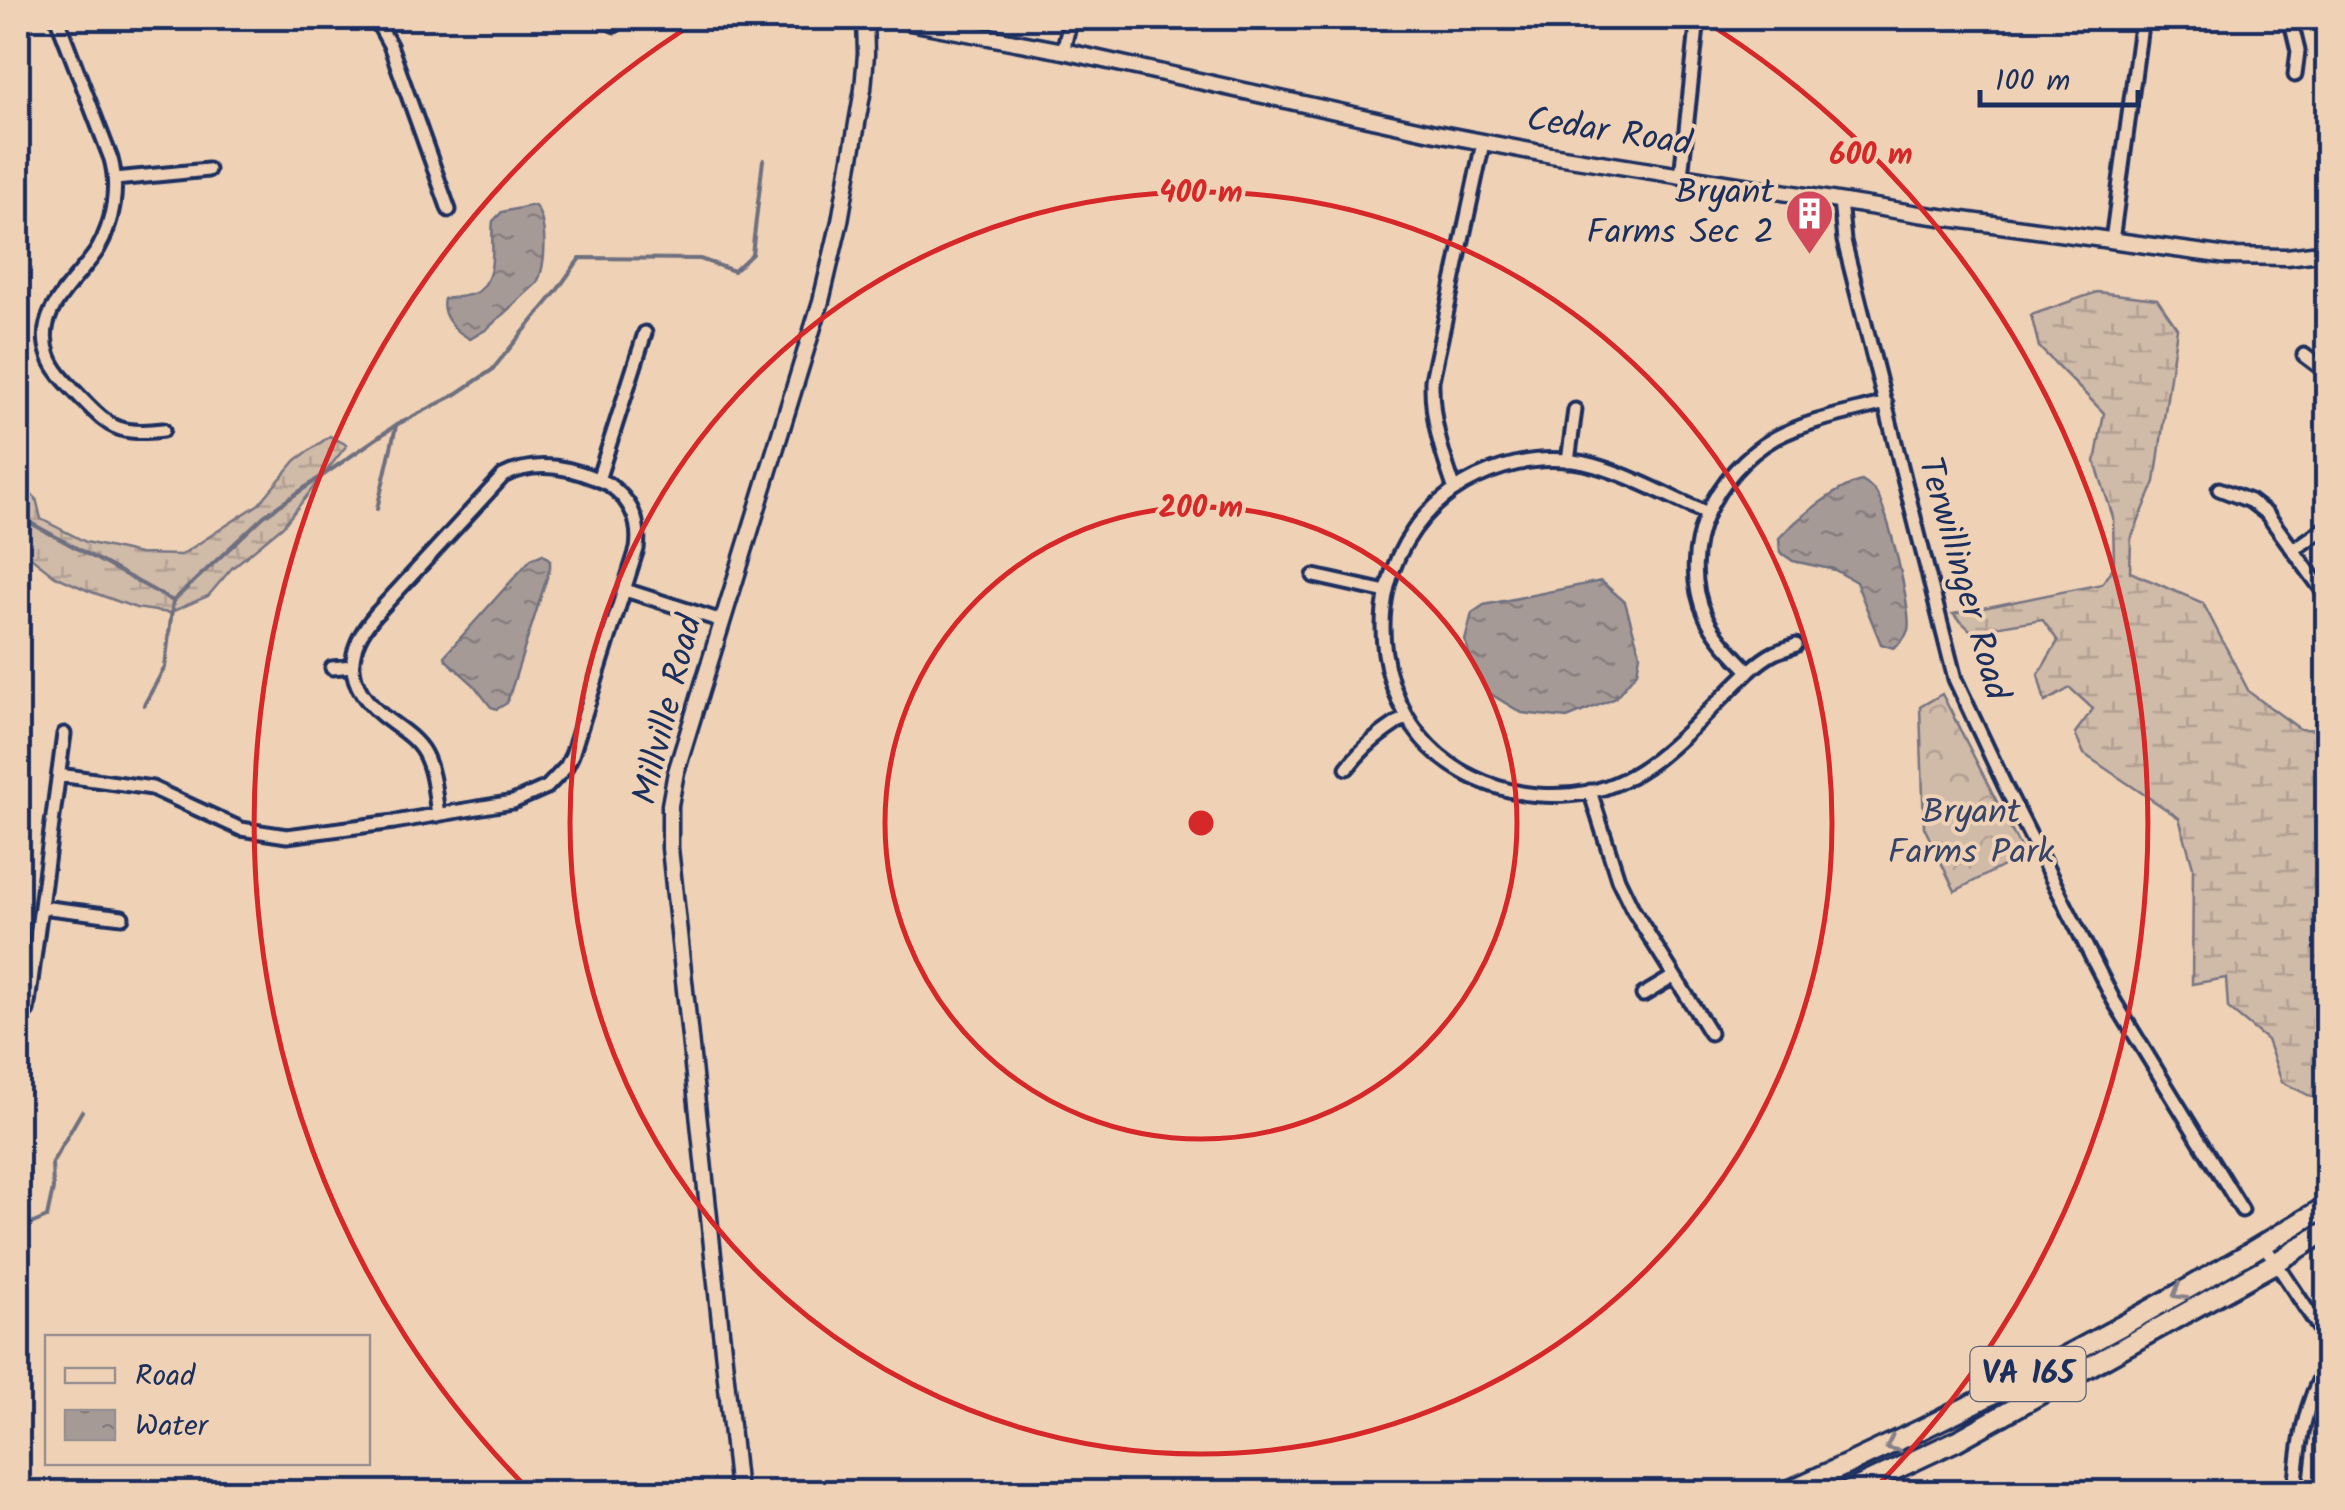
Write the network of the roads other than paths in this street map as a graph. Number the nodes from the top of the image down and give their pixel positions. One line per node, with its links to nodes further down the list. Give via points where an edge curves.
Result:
1 (57, 18): 16 (street)
2 (376, 18): 18 (street)
3 (602, 18): 10 (street)
4 (865, 18): 38 (street, Millville Road, via 863,89 829,270)
5 (889, 18): 11 (street, Cedar Road)
6 (1070, 18): 11 (street)
7 (1698, 18): 15 (street)
8 (2142, 18): 19 (street)
9 (2290, 18): 12 (street)
10 (615, 25)
11 (1063, 51): 13 (street, Cedar Road)
12 (2295, 75)
13 (1483, 143): 15 (street, Cedar Road); 30 (street, via 1432,380 1432,414)
14 (208, 170): 16 (street)
15 (1682, 176): 17 (street, Cedar Road)
16 (115, 179): 26 (street, via 107,229 55,303 46,346 69,385 112,427)
17 (1840, 200): 19 (street, Cedar Road); 24 (street, Terwillinger Road)
18 (449, 210)
19 (2112, 241): 20 (street, Cedar Road, via 2242,256)
20 (2328, 252)
21 (645, 333): 28 (street)
22 (2304, 356): 23 (street)
23 (2328, 374)
24 (1886, 403): 31 (street, via 1801,426 1768,443 1719,490); 56 (street, Terwillinger Road, via 1955,679 1971,717 2114,1001)
25 (1575, 410): 27 (street)
26 (163, 430)
27 (1568, 461): 30 (street, via 1508,465); 31 (street, via 1622,476)
28 (598, 480): 35 (street, via 624,498 637,523); 40 (street, via 545,465 503,476 367,625)
29 (2219, 489): 33 (street, via 2262,509)
30 (1455, 490): 36 (street, via 1424,516 1405,544)
31 (1707, 514): 42 (street, via 1695,555 1700,604 1722,643)
32 (2328, 526): 33 (street)
33 (2294, 550): 37 (street)
34 (1314, 576): 36 (street)
35 (624, 590): 38 (street); 48 (street, via 579,738 557,778 524,799)
36 (1386, 592): 43 (street, via 1382,640)
37 (2328, 598)
38 (722, 621): 62 (street, Millville Road, via 669,816)
39 (1796, 645): 42 (street)
40 (352, 666): 41 (street); 48 (street, via 372,706 424,754)
41 (332, 668)
42 (1749, 671): 47 (street, via 1648,765)
43 (1406, 717): 45 (street, via 1376,736); 47 (street, via 1438,753 1490,786 1528,795)
44 (64, 734): 46 (street)
45 (1347, 768)
46 (59, 776): 48 (street, via 152,788 226,824 264,834); 49 (street)
47 (1590, 792): 51 (street, via 1618,880)
48 (438, 814)
49 (41, 907): 50 (street); 53 (street)
50 (122, 917)
51 (1673, 978): 52 (street); 54 (street)
52 (1643, 995)
53 (27, 1011)
54 (1710, 1033)
55 (2328, 1205): 58 (main road, VA 165)
56 (2242, 1210)
57 (2328, 1230): 59 (main road, VA 165)
58 (2264, 1244): 59 (street); 63 (main road, VA 165, one-way to 63, via 1890,1446)
59 (2275, 1263): 60 (street); 64 (main road, VA 165, via 1956,1440)
60 (2328, 1341)
61 (2328, 1364): 65 (street, via 2306,1410)
62 (738, 1492)
63 (1786, 1492)
64 (1847, 1492)
65 (2296, 1492)

